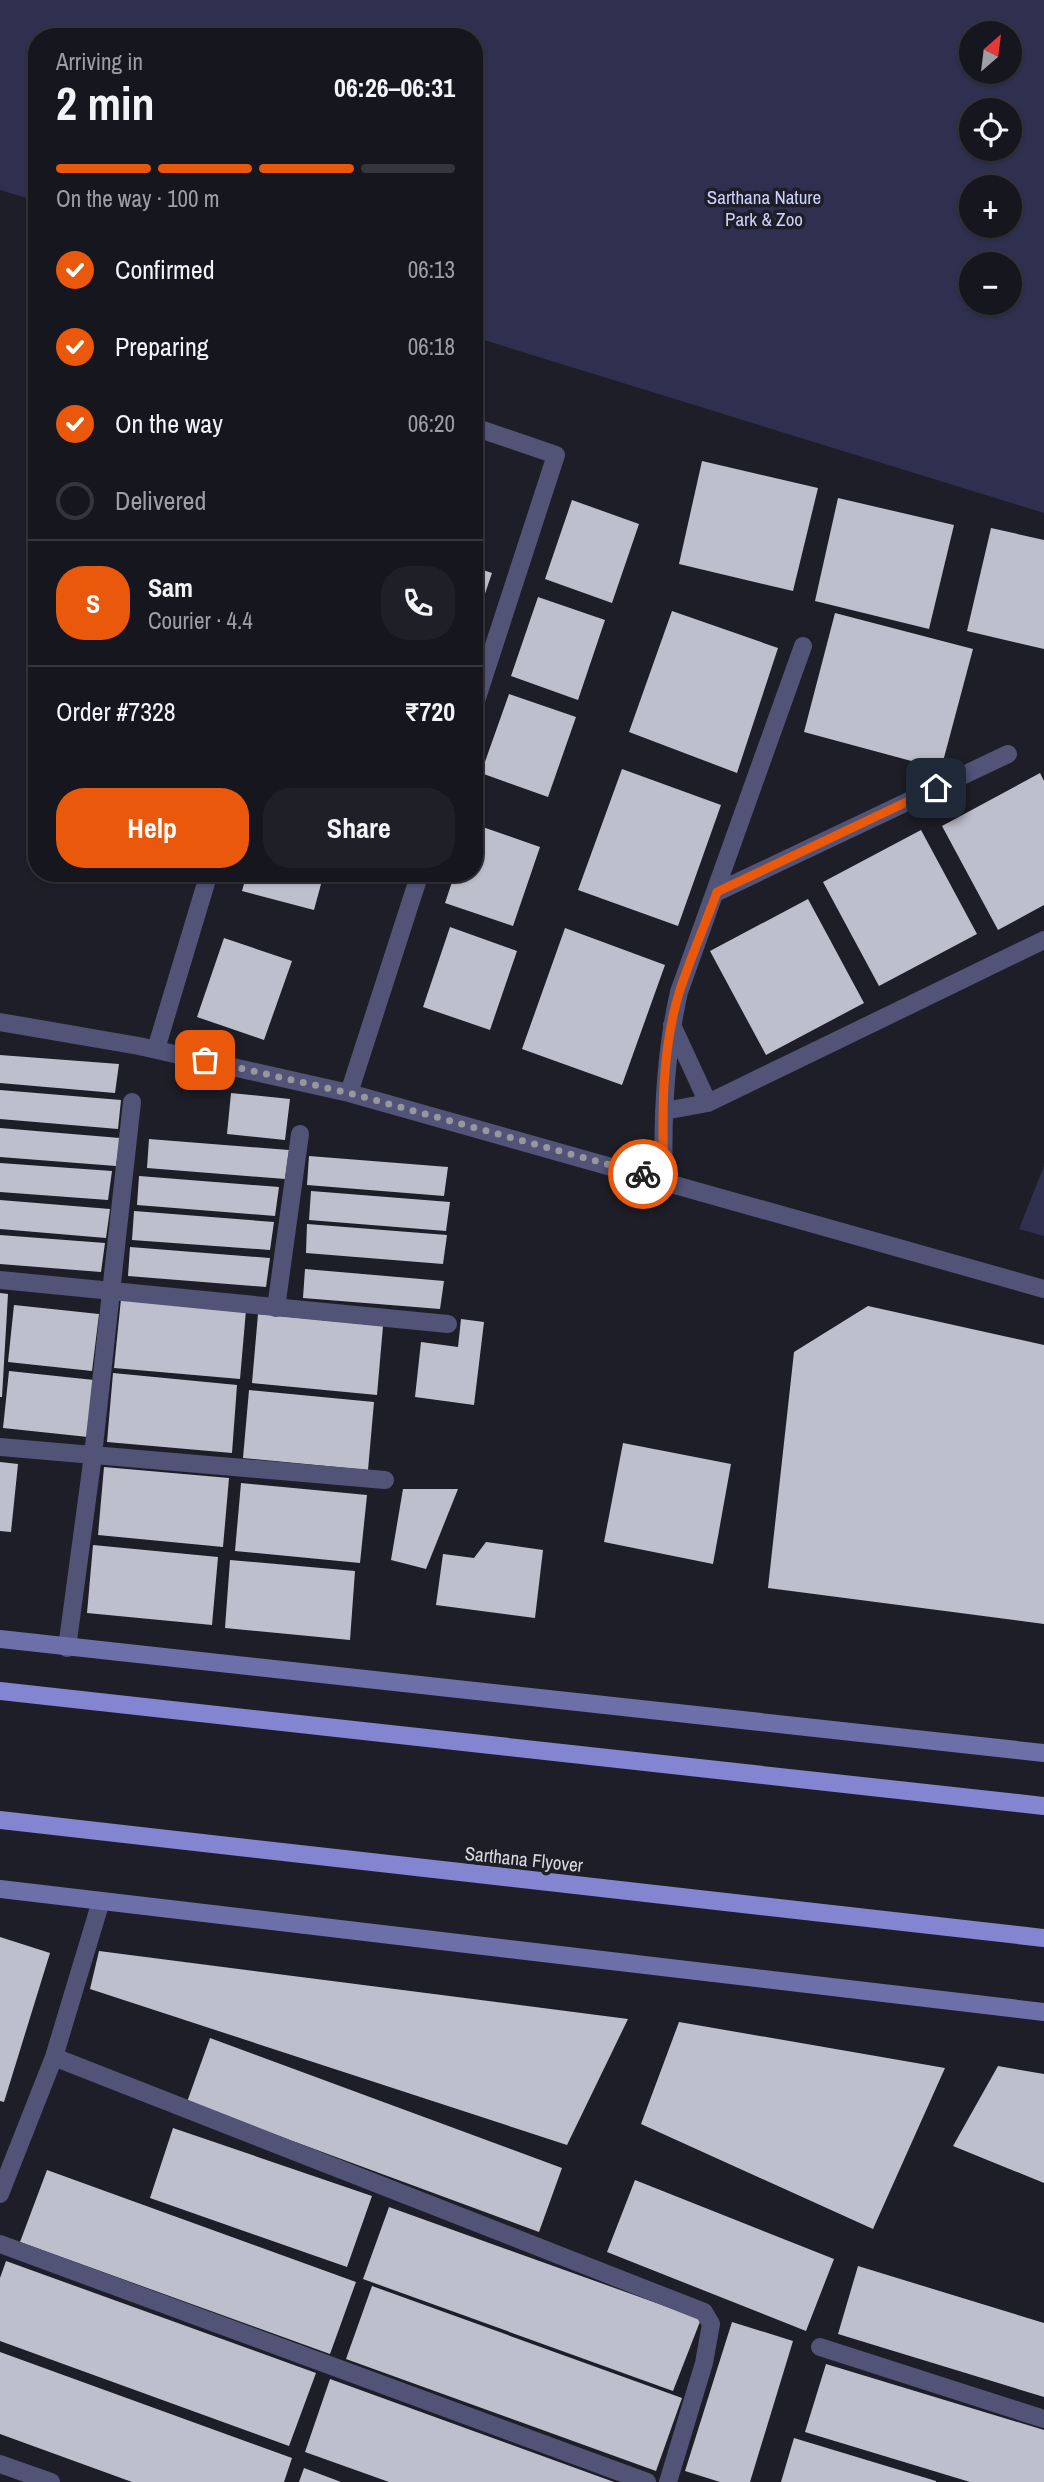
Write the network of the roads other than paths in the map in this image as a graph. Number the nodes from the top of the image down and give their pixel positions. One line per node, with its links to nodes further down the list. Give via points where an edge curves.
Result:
1 (483, 430): 3 (street, via 556,454)
2 (803, 646): 7 (street)
3 (483, 679)
4 (1008, 754): 7 (street)
5 (206, 882): 11 (street)
6 (417, 882): 12 (street)
7 (717, 892): 10 (street, via 679,992)
8 (1044, 940): 14 (street)
9 (0, 1023): 11 (street)
10 (672, 1025): 14 (street); 15 (street)
11 (156, 1049): 12 (street)
12 (349, 1093): 17 (street)
13 (132, 1102): 20 (street)
14 (708, 1103): 15 (street)
15 (664, 1111): 17 (street)
16 (300, 1134): 21 (street)
17 (664, 1181): 19 (street)
18 (0, 1279): 20 (street)
19 (1044, 1289)
20 (109, 1290): 21 (street); 24 (street)
21 (276, 1308): 22 (street)
22 (449, 1324)
23 (0, 1447): 24 (street)
24 (93, 1455): 25 (street); 27 (street)
25 (384, 1480)
26 (0, 1639): 27 (street)
27 (67, 1648): 29 (street)
28 (0, 1691): 30 (main road)
29 (1044, 1753)
30 (1044, 1806)
31 (0, 1820): 34 (main road, Sarthana Flyover)
32 (0, 1889): 33 (street)
33 (101, 1901): 35 (street); 36 (street)
34 (1044, 1938)
35 (1044, 2012)
36 (54, 2057): 37 (street); 44 (street, via 704,2312 711,2324 704,2363)
37 (0, 2194)
38 (0, 2244): 43 (street)
39 (820, 2347): 40 (street)
40 (1044, 2419)
41 (0, 2464): 42 (street)
42 (51, 2482)
43 (647, 2482)
44 (668, 2482)

